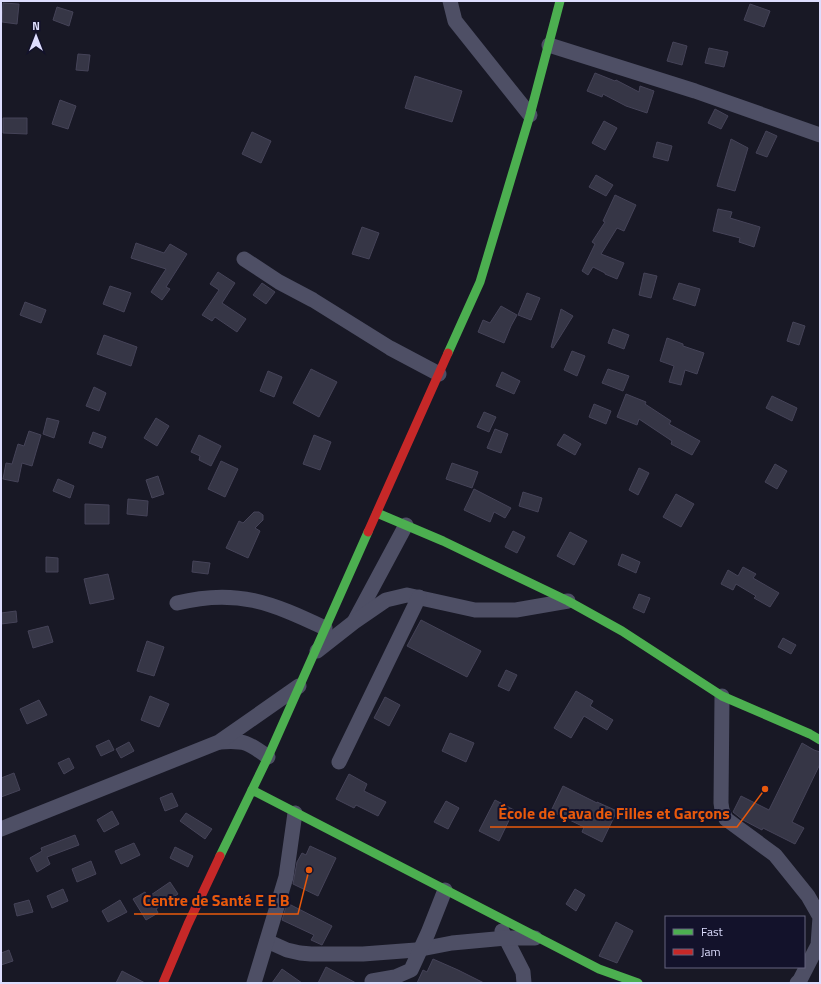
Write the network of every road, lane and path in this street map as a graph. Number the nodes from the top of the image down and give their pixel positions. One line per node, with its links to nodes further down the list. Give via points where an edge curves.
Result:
1 (450, 1): 4 (street, via 455,21)
2 (560, 1): 3 (main road)
3 (549, 45): 4 (main road); 5 (street, via 695,91)
4 (530, 115): 7 (main road, via 480,282)
5 (820, 135)
6 (244, 259): 7 (street, via 390,348)
7 (439, 374): 8 (main road)
8 (377, 513): 9 (main road); 14 (main road)
9 (406, 525): 11 (main road); 13 (street)
10 (419, 597): 11 (street, via 475,610 516,610); 13 (street, via 407,595 386,600); 21 (street)
11 (568, 601): 17 (main road, via 622,631)
12 (177, 603): 14 (street, via 210,597 250,600 284,609)
13 (354, 622): 15 (street)
14 (325, 628): 15 (main road)
15 (313, 654): 16 (main road)
16 (300, 685): 19 (street); 20 (main road)
17 (722, 696): 18 (main road); 36 (street, via 722,810 726,819 775,856 808,896 820,917 818,945)
18 (820, 740)
19 (220, 742): 20 (street, via 242,741 251,744); 24 (street)
20 (268, 757): 22 (main road)
21 (339, 762)
22 (252, 790): 23 (main road); 32 (main road, via 188,924)
23 (295, 813): 25 (main road); 29 (street, via 286,877)
24 (1, 829)
25 (445, 890): 26 (main road); 30 (street)
26 (488, 912): 27 (street); 28 (main road)
27 (506, 938): 28 (street); 30 (street); 34 (street, via 523,972)
28 (538, 938): 35 (main road, via 599,969)
29 (267, 941): 30 (street, via 287,950 311,954 363,954); 33 (street)
30 (421, 949): 31 (street, via 411,970)
31 (372, 981)
32 (163, 983)
33 (254, 983)
34 (524, 983)
35 (638, 983)
36 (797, 983)

